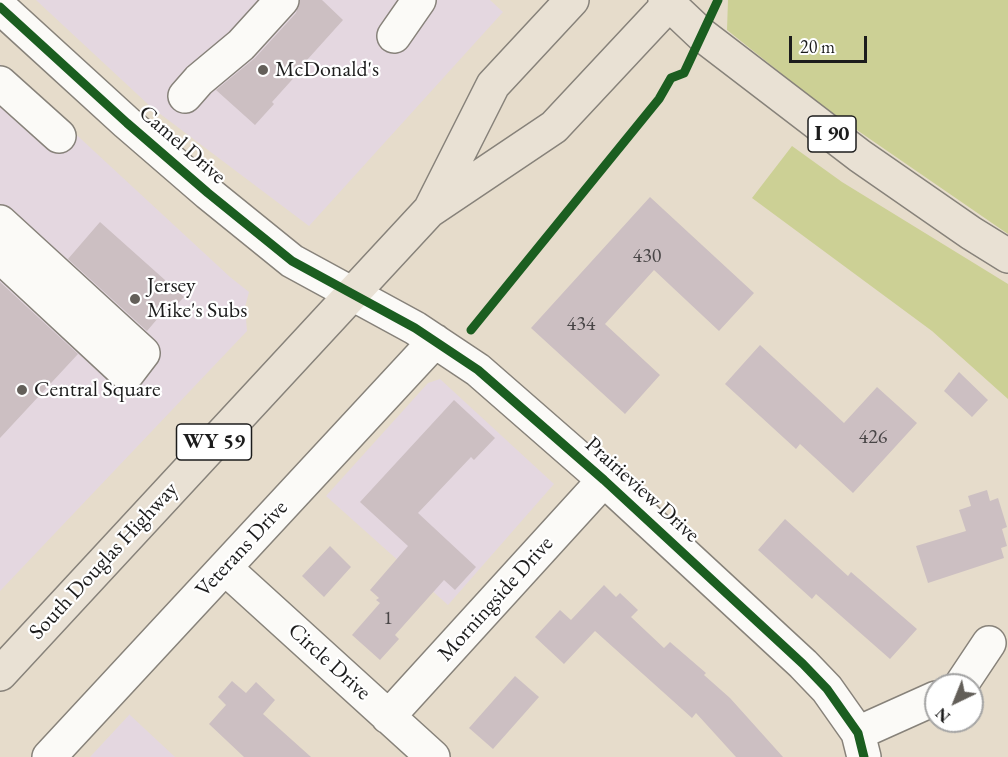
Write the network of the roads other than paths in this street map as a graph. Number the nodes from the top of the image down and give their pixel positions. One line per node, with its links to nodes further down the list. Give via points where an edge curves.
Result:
1 (260, 0): 2 (street, via 175,89 199,80 241,45)
2 (282, 0)
3 (572, 0): 8 (main road, South Douglas Highway / WY 59, via 493,85)
4 (669, 1): 8 (main road, South Douglas Highway / WY 59, via 554,128); 11 (main road, I 90, via 702,35 860,156)
5 (0, 7): 12 (street, Camel Drive, via 208,193 292,261)
6 (0, 83): 7 (street)
7 (59, 136)
8 (429, 211): 12 (main road, South Douglas Highway / WY 59)
9 (0, 222): 10 (street, via 135,363)
10 (0, 256)
11 (1008, 256)
12 (351, 295): 13 (street, Prairieview Drive); 18 (main road, South Douglas Highway / WY 59)
13 (435, 341): 14 (street, Prairieview Drive, via 478,370); 15 (street, Veterans Drive)
14 (604, 480): 20 (street, Morningside Drive); 21 (street, Prairieview Drive, via 803,664 827,689)
15 (225, 568): 20 (street, Circle Drive); 22 (street, Veterans Drive)
16 (989, 643): 17 (street)
17 (970, 673)
18 (0, 674)
19 (924, 706): 21 (street)
20 (388, 717): 23 (street, Circle Drive)
21 (861, 745)
22 (49, 757)
23 (433, 757)

